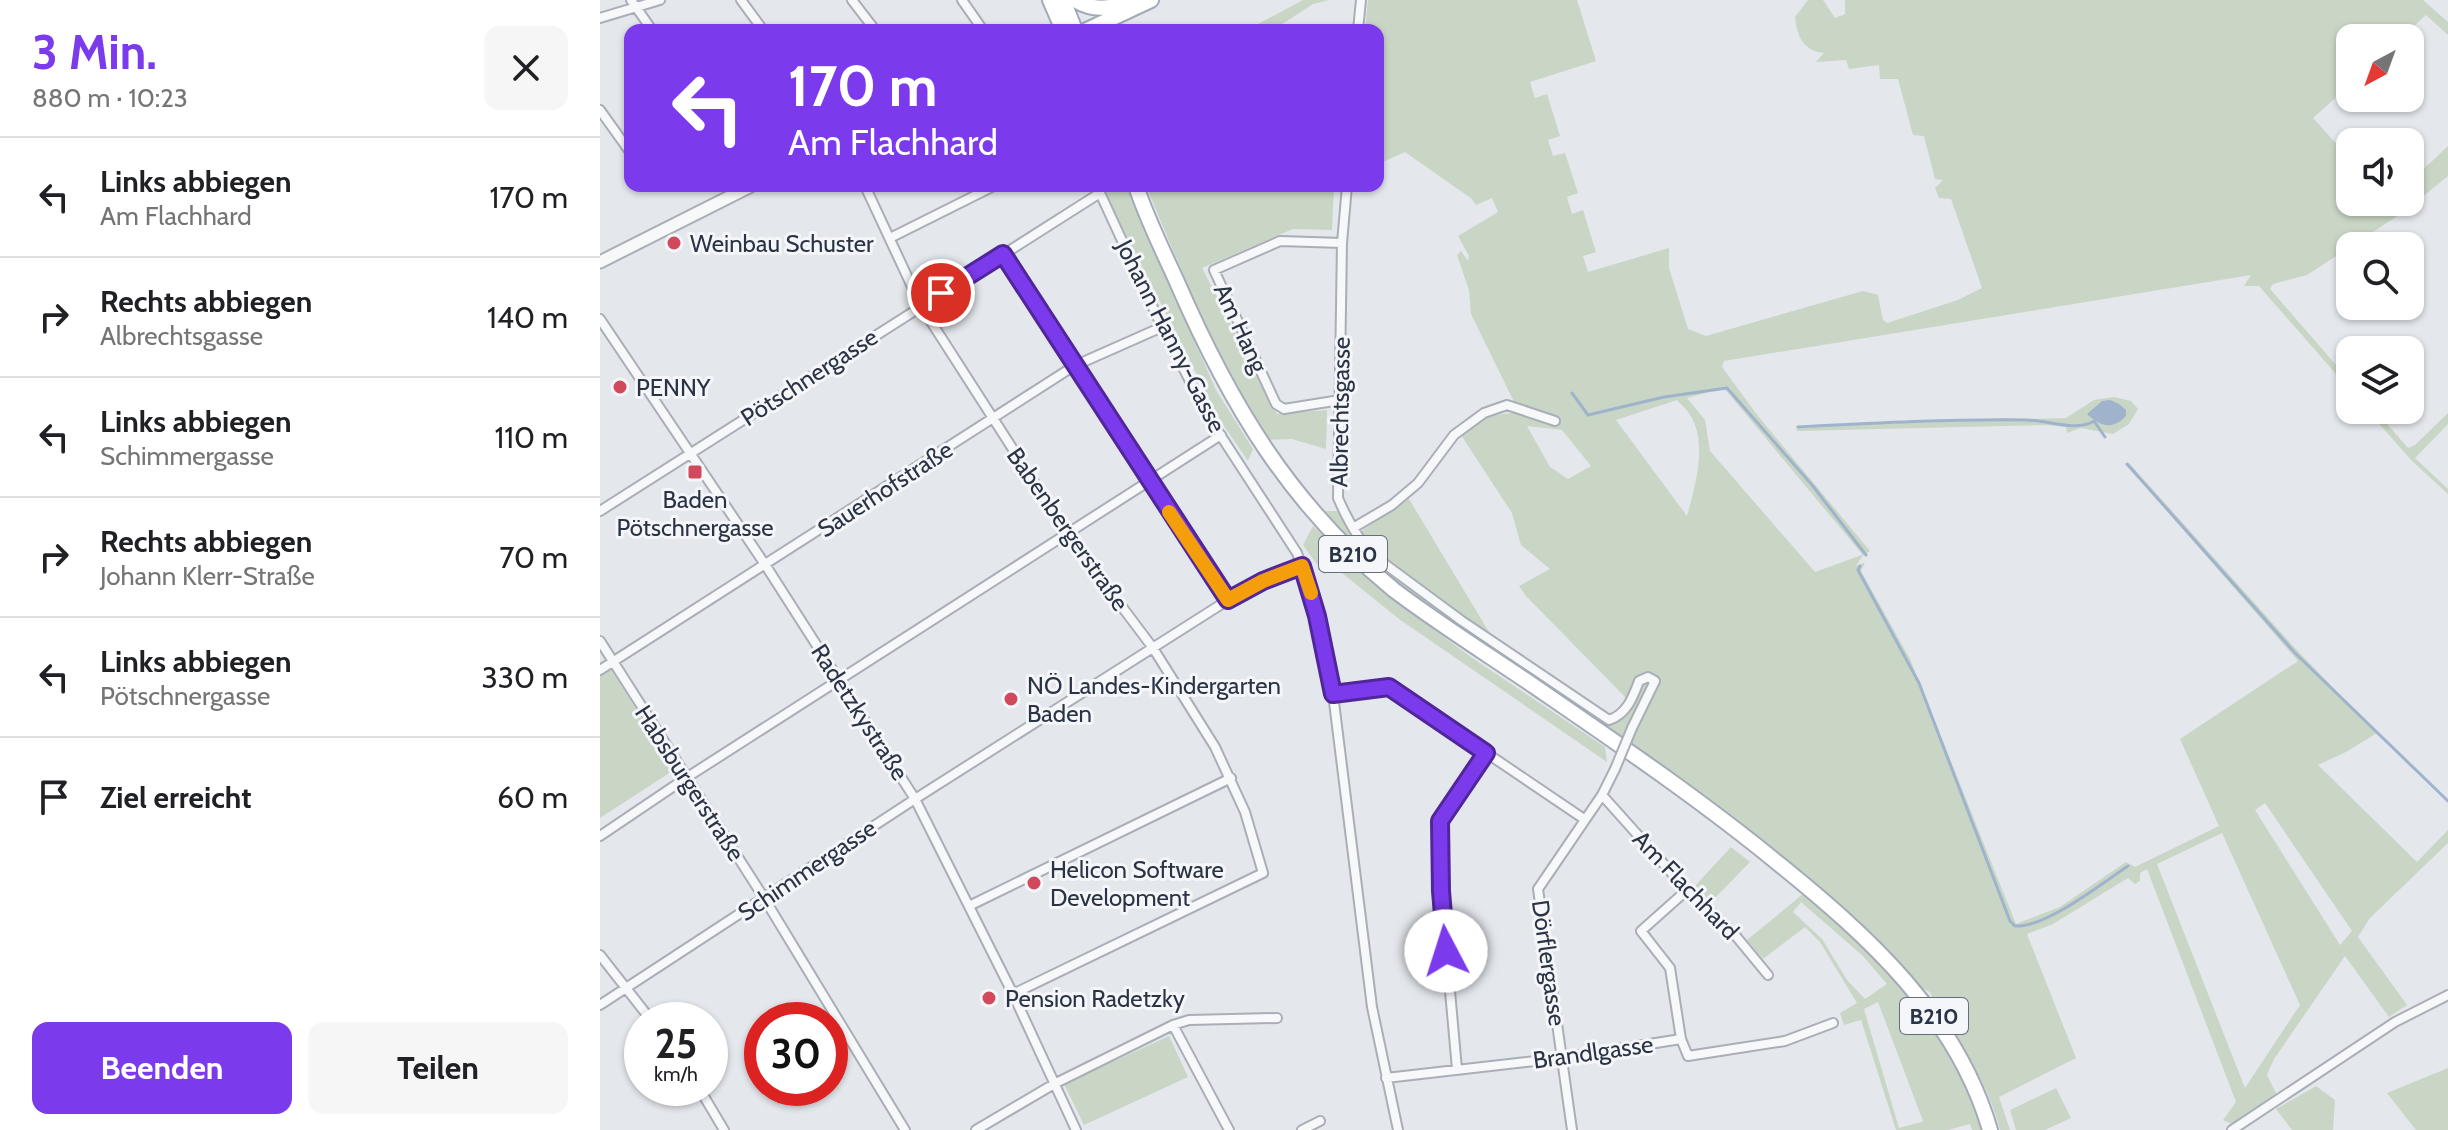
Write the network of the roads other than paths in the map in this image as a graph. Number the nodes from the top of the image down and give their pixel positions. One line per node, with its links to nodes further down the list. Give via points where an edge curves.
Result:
1 (660, 0): 11 (street)
2 (741, 0): 14 (street)
3 (852, 0): 15 (street)
4 (962, 0): 16 (street)
5 (1050, 0): 17 (main road)
6 (1063, 0): 18 (main road)
7 (1075, 0): 8 (main road, via 1106,9)
8 (1133, 0)
9 (1151, 0): 19 (main road)
10 (1361, 0): 20 (street)
11 (634, 4): 12 (street); 13 (street)
12 (600, 18)
13 (648, 24)
14 (759, 24)
15 (870, 24)
16 (979, 24)
17 (1060, 24)
18 (1073, 24)
19 (1100, 24)
20 (1359, 24)
21 (600, 110): 22 (street)
22 (624, 144)
23 (739, 192): 33 (street)
24 (868, 192): 30 (street, Babenbergerstraße)
25 (982, 192): 30 (street)
26 (1094, 192): 32 (street, Pötschnergasse)
27 (1098, 192): 36 (street, Johann Hanny-Gasse)
28 (1138, 192): 91 (main road, B210, via 1230,394 1309,509 1394,590 1691,796 1848,922 1935,1018 1971,1079)
29 (1346, 192): 31 (street, Albrechtsgasse)
30 (890, 238): 34 (street, Babenbergerstraße)
31 (1342, 243): 38 (street, Albrechtsgasse); 38 (street, Am Hang, via 1280,241 1214,270 1276,404 1284,409)
32 (1003, 254): 34 (street, Pötschnergasse); 37 (street)
33 (600, 262)
34 (921, 306): 39 (street, Babenbergerstraße); 42 (street, Pötschnergasse)
35 (600, 319): 42 (street, Radetzkystraße)
36 (1162, 327): 37 (street, Sauerhofstraße); 41 (street, Johann Hanny-Gasse)
37 (1074, 366): 39 (street, Sauerhofstraße); 43 (street)
38 (1340, 400): 45 (street, Albrechtsgasse, via 1338,498)
39 (992, 420): 46 (street, Babenbergerstraße); 47 (street, Sauerhofstraße)
40 (1555, 421): 45 (street, Albrechtsgasse, via 1507,405 1484,413 1454,435 1418,483)
41 (1221, 435): 43 (street); 48 (street, Johann Hanny-Gasse)
42 (690, 453): 44 (street, Pötschnergasse); 47 (street, Radetzkystraße)
43 (1148, 482): 46 (street); 49 (street)
44 (600, 511)
45 (1353, 528): 59 (street, Dörflergasse, bridge, via 1361,544 1413,587 1609,720 1630,703 1639,681 1655,681)
46 (1068, 535): 51 (street, Babenbergerstraße); 54 (street)
47 (766, 566): 52 (street, Sauerhofstraße); 54 (street, Radetzkystraße)
48 (1302, 566): 49 (street, Schimmergasse); 55 (street)
49 (1228, 600): 51 (street, Schimmergasse)
50 (600, 641): 52 (street, Habsburgerstraße)
51 (1153, 648): 58 (street, Babenbergerstraße); 60 (street, Schimmergasse)
52 (613, 662): 53 (street, Sauerhofstraße); 57 (street, Habsburgerstraße)
53 (600, 670)
54 (840, 682): 57 (street); 60 (street, Radetzkystraße)
55 (1333, 694): 56 (street, via 1389,687); 79 (street, via 1372,1007)
56 (1486, 753): 61 (street); 78 (street, via 1440,821)
57 (686, 778): 62 (street); 64 (street, Habsburgerstraße)
58 (1231, 778): 65 (street); 69 (street, Babenbergerstraße, via 1263,873)
59 (1602, 795): 61 (street, Dörflergasse); 63 (street, Am Flachhard)
60 (915, 799): 64 (street, Schimmergasse); 65 (street, Radetzkystraße)
61 (1584, 819): 77 (street, Dörflergasse, via 1538,889)
62 (600, 836)
63 (1687, 890): 67 (street, Am Flachhard); 76 (street, via 1641,931 1670,968)
64 (764, 898): 68 (street, Schimmergasse); 84 (street, Habsburgerstraße)
65 (969, 906): 69 (street, Radetzkystraße)
66 (600, 955): 68 (street)
67 (1768, 975)
68 (628, 989): 71 (street); 72 (street, Schimmergasse)
69 (1013, 994): 80 (street, Radetzkystraße)
70 (2448, 995): 92 (street, via 2395,1022)
71 (638, 1002)
72 (600, 1005)
73 (1277, 1018): 75 (street)
74 (1833, 1023): 76 (street, Brandlgasse, via 1785,1041 1688,1056)
75 (1173, 1025): 80 (street); 87 (street)
76 (1681, 1039): 77 (street, Brandlgasse)
77 (1561, 1058): 78 (street, Brandlgasse); 90 (street, Dörflergasse)
78 (1457, 1069): 79 (street, Brandlgasse)
79 (1386, 1078): 89 (street)
80 (1054, 1084): 85 (street); 86 (street, Radetzkystraße)
81 (710, 1106): 83 (street)
82 (1320, 1121): 88 (street)
83 (724, 1130)
84 (905, 1130)
85 (976, 1130)
86 (1076, 1130)
87 (1229, 1130)
88 (1302, 1130)
89 (1398, 1130)
90 (1572, 1130)
91 (1990, 1130)
92 (2232, 1130)

